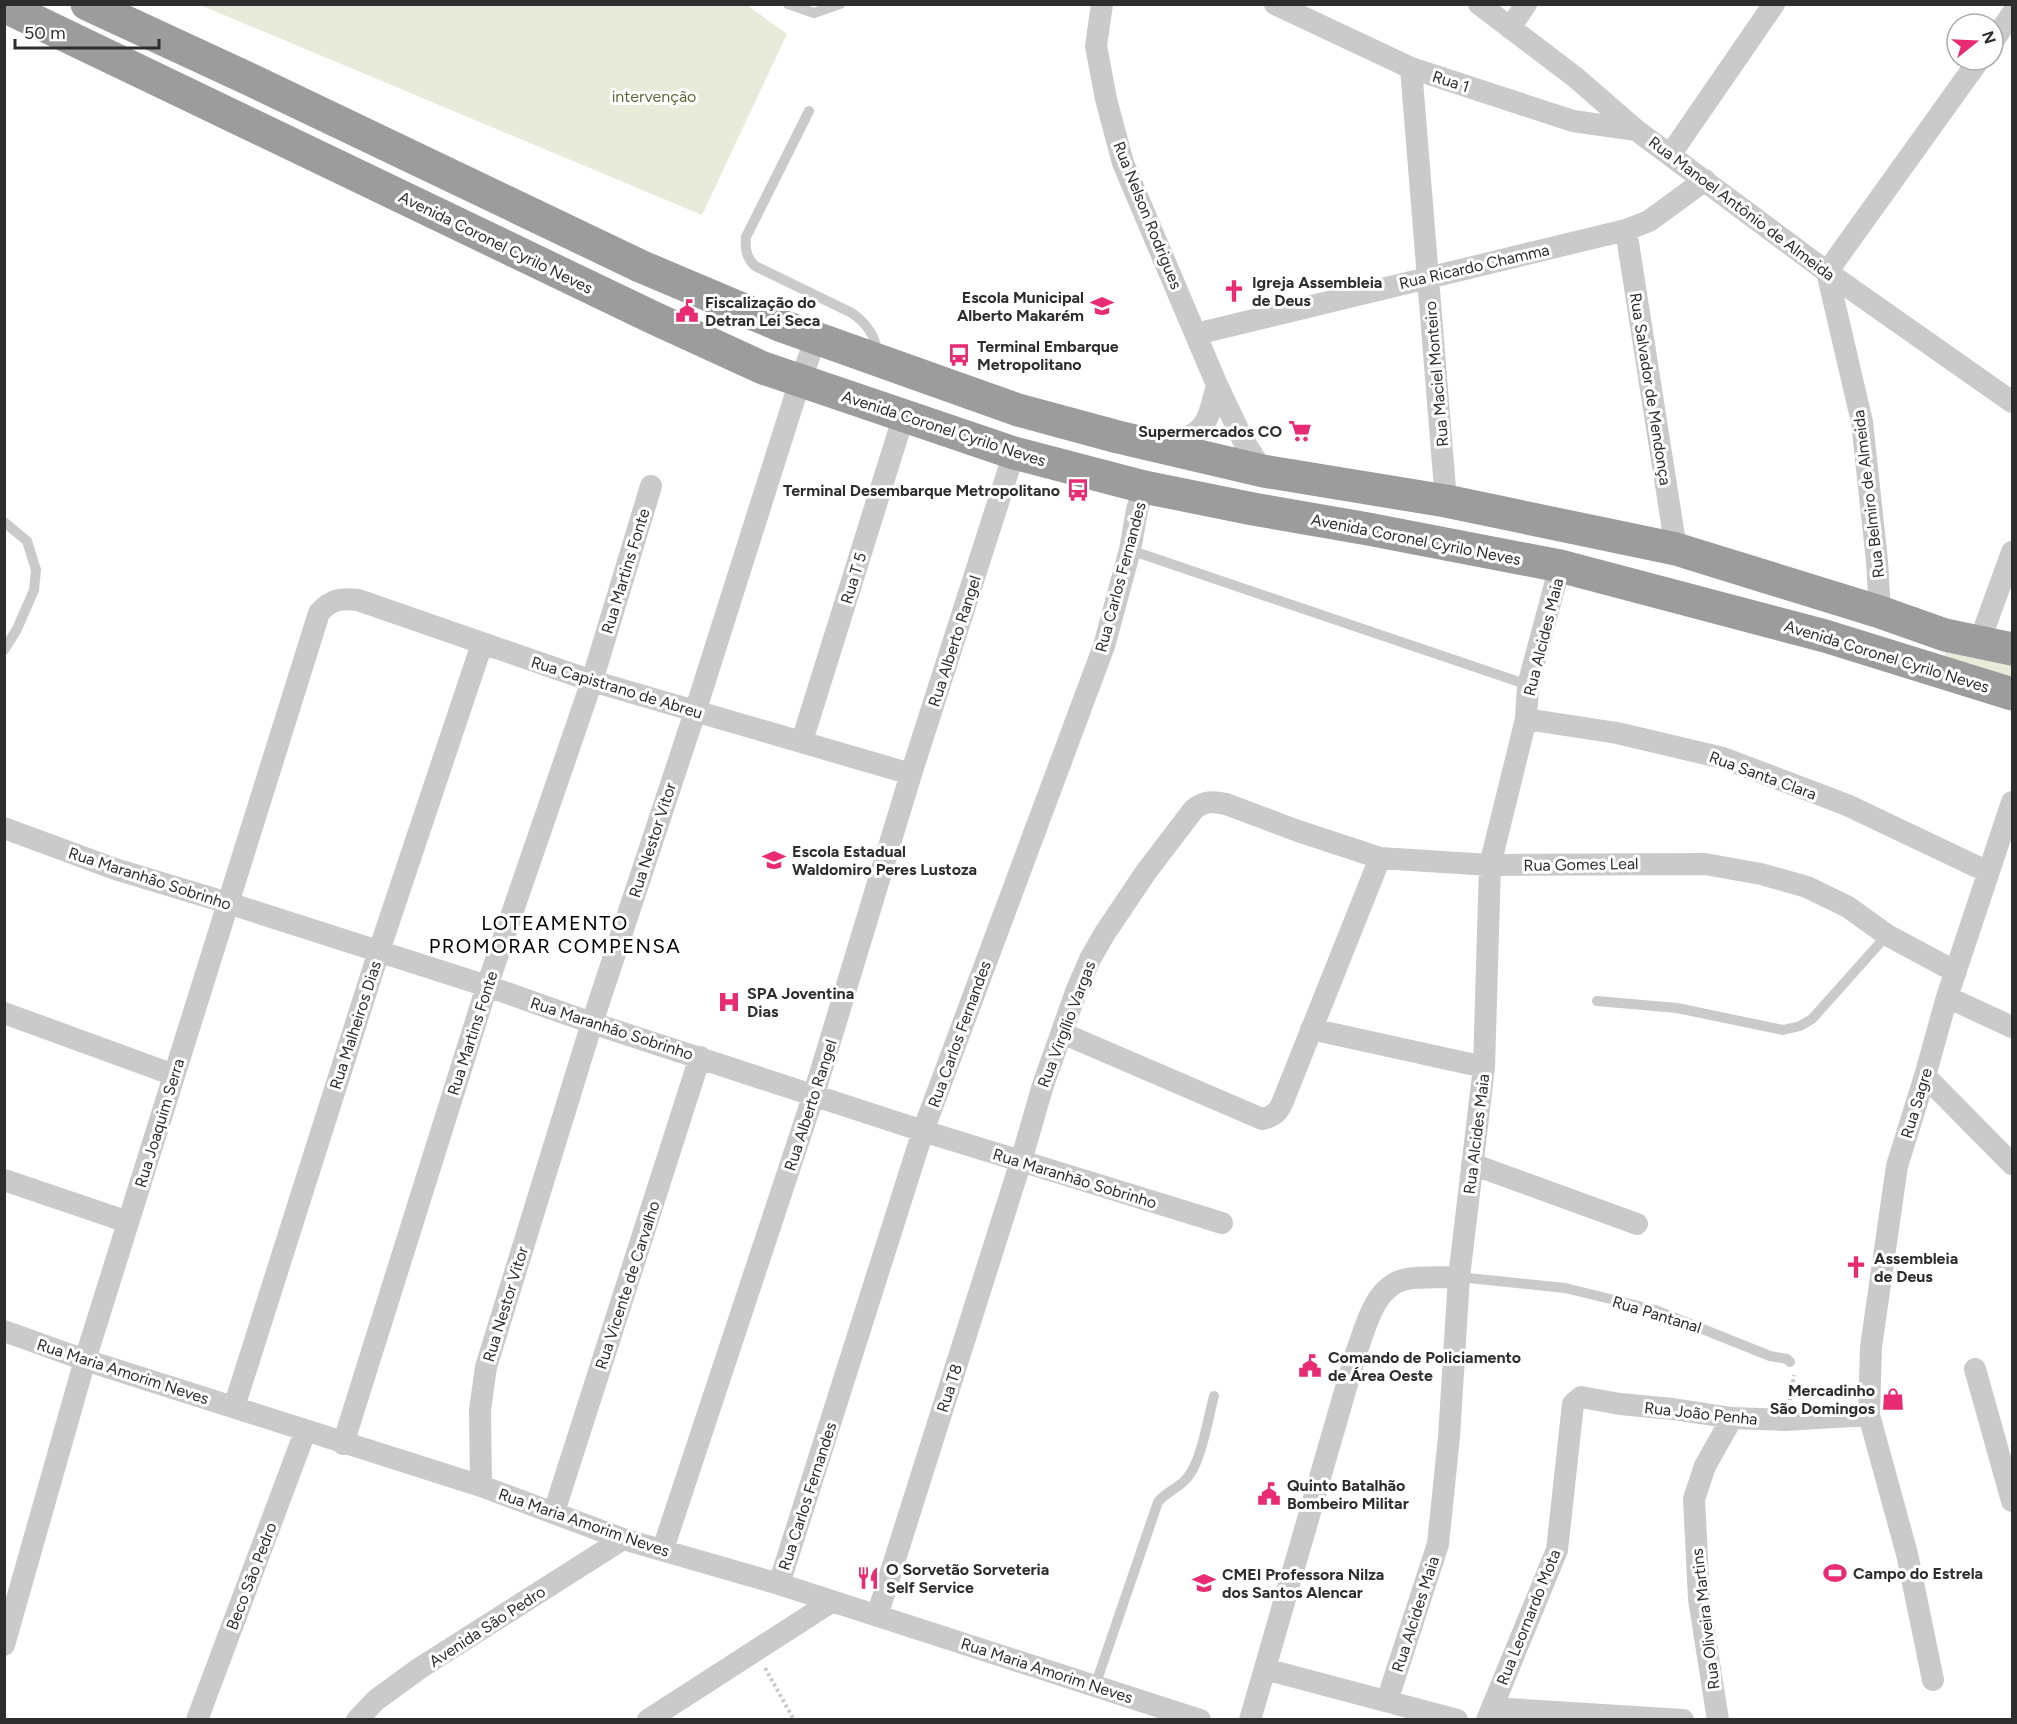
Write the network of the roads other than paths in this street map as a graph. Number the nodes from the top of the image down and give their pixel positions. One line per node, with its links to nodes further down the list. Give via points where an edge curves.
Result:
1 (87, 4): 21 (highway, via 640,266)
2 (788, 4): 3 (lane, via 814,13)
3 (840, 4)
4 (1102, 4): 20 (street, Rua Nelson Rodrigues, via 1096,46 1123,163)
5 (1275, 4): 11 (street, Rua 1)
6 (1479, 4): 10 (street, Rua Manoel Antônio de Almeida)
7 (1526, 4): 10 (street)
8 (1774, 4): 15 (street)
9 (4, 6): 23 (highway, Avenida Coronel Cyrilo Neves, via 654,318)
10 (1510, 28): 14 (street, Rua Manoel Antônio de Almeida)
11 (1411, 68): 14 (street, Rua 1, via 1574,121); 19 (street, Rua Maciel Monteiro)
12 (1970, 72): 18 (street)
13 (809, 111): 22 (lane, via 746,237 748,259 754,266 863,321 877,345)
14 (1636, 130): 15 (street, Rua Manoel Antônio de Almeida)
15 (1670, 155): 16 (street, Rua Manoel Antônio de Almeida)
16 (1705, 180): 17 (street, Rua Ricardo Chamma, via 1649,221); 18 (street, Rua Manoel Antônio de Almeida)
17 (1626, 230): 19 (street, Rua Ricardo Chamma); 34 (street, Rua Salvador de Mendonça)
18 (1827, 272): 25 (street, Rua Manoel Antônio de Almeida); 39 (street, Rua Belmiro de Almeida, via 1862,422)
19 (1428, 276): 20 (street, Rua Ricardo Chamma); 32 (street, Rua Maciel Monteiro)
20 (1196, 334): 24 (street, Rua Nelson Rodrigues)
21 (816, 338): 22 (highway); 23 (street, Rua Nestor Vitor)
22 (878, 360): 27 (highway, via 1018,410)
23 (800, 381): 26 (highway, Avenida Coronel Cyrilo Neves); 47 (street, Rua Nestor Vitor)
24 (1216, 385): 27 (street, via 1209,418 1200,430 1191,437); 29 (street, Rua Nelson Rodrigues)
25 (2013, 402)
26 (904, 415): 28 (highway, Avenida Coronel Cyrilo Neves); 49 (street, Rua T 5)
27 (1156, 445): 29 (highway)
28 (1014, 453): 31 (highway, Avenida Coronel Cyrilo Neves); 50 (street, Rua Alberto Rangel)
29 (1263, 471): 32 (highway)
30 (651, 486): 44 (street, Rua Martins Fonte)
31 (1144, 487): 35 (street, Rua Carlos Fernandes); 37 (highway, Avenida Coronel Cyrilo Neves)
32 (1446, 501): 34 (highway)
33 (4, 522): 43 (lane, via 27,541 36,570 34,590)
34 (1676, 549): 39 (highway)
35 (1130, 550): 45 (lane); 74 (street, Rua Carlos Fernandes, via 1104,646)
36 (2013, 552): 40 (street)
37 (1560, 566): 45 (street, Rua Alcides Maia); 46 (highway, Avenida Coronel Cyrilo Neves, via 1825,636)
38 (326, 604): 41 (street, Rua Capistrano de Abreu, via 333,600 358,600); 57 (street, Rua Joaquim Serra, via 319,613)
39 (1880, 612): 40 (highway)
40 (1979, 643): 42 (highway)
41 (482, 644): 44 (street, Rua Capistrano de Abreu); 59 (street, Rua Malheiros Dias)
42 (2013, 649)
43 (4, 650)
44 (592, 681): 47 (street, Rua Capistrano de Abreu); 61 (street, Rua Martins Fonte)
45 (1528, 685): 48 (street, Rua Alcides Maia)
46 (2013, 694)
47 (695, 712): 49 (street, Rua Capistrano de Abreu); 65 (street, Rua Nestor Vitor)
48 (1526, 719): 55 (street, Rua Alcides Maia); 56 (street, Rua Santa Clara, via 1617,733 1723,758 1847,805)
49 (802, 741): 50 (street, Rua Capistrano de Abreu)
50 (911, 774): 73 (street, Rua Alberto Rangel)
51 (2013, 802): 56 (street, Rua Sagre)
52 (1194, 809): 54 (street, Rua Gomes Leal, via 1206,802 1226,804); 68 (street, Rua Virgílio Vargas, via 1146,872 1090,958)
53 (4, 828): 57 (street, Rua Maranhão Sobrinho, via 115,869)
54 (1380, 858): 55 (street, Rua Gomes Leal); 67 (street)
55 (1490, 865): 58 (street, Rua Gomes Leal, via 1705,864 1807,887 1848,907); 70 (street, Rua Alcides Maia)
56 (1988, 872): 60 (street, Rua Sagre)
57 (228, 903): 59 (street, Rua Maranhão Sobrinho); 71 (street, Rua Joaquim Serra)
58 (1887, 935): 60 (street, Rua Gomes Leal); 63 (lane, via 1812,1019 1792,1028 1783,1030 1677,1008)
59 (379, 951): 61 (street, Rua Maranhão Sobrinho); 89 (street, Rua Malheiros Dias)
60 (1956, 972): 62 (street, Rua Sagre)
61 (487, 986): 65 (street, Rua Maranhão Sobrinho); 93 (street, Rua Martins Fonte)
62 (1947, 997): 66 (street); 72 (street, Rua Sagre)
63 (1597, 1001)
64 (4, 1012): 71 (street)
65 (592, 1023): 69 (street, Rua Maranhão Sobrinho); 94 (street, Rua Nestor Vitor, via 486,1367 480,1410)
66 (2013, 1027)
67 (1311, 1029): 68 (street, via 1278,1112 1262,1119); 70 (street)
68 (1062, 1033): 75 (street, Rua Virgílio Vargas)
69 (700, 1058): 73 (street, Rua Maranhão Sobrinho); 96 (street, Rua Vicente de Carvalho)
70 (1484, 1067): 76 (street, Rua Alcides Maia)
71 (174, 1075): 79 (street, Rua Joaquim Serra)
72 (1925, 1077): 77 (street); 90 (street, Rua Sagre, via 1897,1166 1871,1347)
73 (814, 1094): 74 (street, Rua Maranhão Sobrinho); 98 (street, Rua Alberto Rangel)
74 (923, 1131): 75 (street, Rua Maranhão Sobrinho); 99 (street, Rua Carlos Fernandes)
75 (1021, 1161): 80 (street, Rua Maranhão Sobrinho); 101 (street, Rua T8)
76 (1472, 1164): 81 (street); 82 (street, Rua Alcides Maia)
77 (2013, 1164)
78 (4, 1180): 79 (street)
79 (128, 1222): 84 (street, Rua Joaquim Serra)
80 (1222, 1223)
81 (1638, 1224)
82 (1459, 1277): 85 (lane, Rua Pantanal, via 1565,1288 1655,1310); 103 (street, via 1407,1279 1390,1284 1375,1303 1356,1353); 106 (street, Rua Alcides Maia, via 1438,1544)
83 (4, 1331): 84 (street, Rua Maria Amorim Neves)
84 (85, 1360): 89 (street, Rua Maria Amorim Neves); 102 (street, Rua Joaquim Serra)
85 (1791, 1362)
86 (1975, 1369): 95 (street)
87 (1214, 1396): 105 (lane, via 1194,1468 1186,1480 1158,1502)
88 (1573, 1404): 91 (street, Rua João Penha, via 1581,1397 1592,1398); 107 (street, Rua Leornardo Mota, via 1557,1550)
89 (234, 1407): 92 (street, Rua Maria Amorim Neves)
90 (1869, 1415): 91 (street, Rua João Penha); 104 (street, Rua Sagre, via 1907,1554)
91 (1732, 1419): 115 (street, Rua Oliveira Martins, via 1705,1466 1694,1499 1699,1599)
92 (305, 1432): 93 (street, Rua Maria Amorim Neves); 108 (street, Beco São Pedro)
93 (343, 1444): 94 (street, Rua Maria Amorim Neves)
94 (481, 1486): 96 (street, Rua Maria Amorim Neves)
95 (2013, 1501)
96 (554, 1512): 97 (street, Rua Maria Amorim Neves)
97 (623, 1539): 98 (street, Rua Maria Amorim Neves); 109 (street, Avenida São Pedro, via 420,1668)
98 (663, 1549): 99 (street, Rua Maria Amorim Neves)
99 (778, 1584): 100 (street, Rua Maria Amorim Neves)
100 (831, 1602): 101 (street, Rua Maria Amorim Neves); 110 (street)
101 (877, 1616): 105 (street, Rua Maria Amorim Neves)
102 (4, 1645)
103 (1265, 1669): 106 (street); 112 (street)
104 (1933, 1680)
105 (1095, 1686): 111 (street, Rua Maria Amorim Neves)
106 (1387, 1701): 113 (street)
107 (1489, 1714): 114 (street)
108 (197, 1719)
109 (357, 1719)
110 (648, 1719)
111 (1200, 1719)
112 (1250, 1719)
113 (1457, 1719)
114 (1683, 1719)
115 (1718, 1719)

